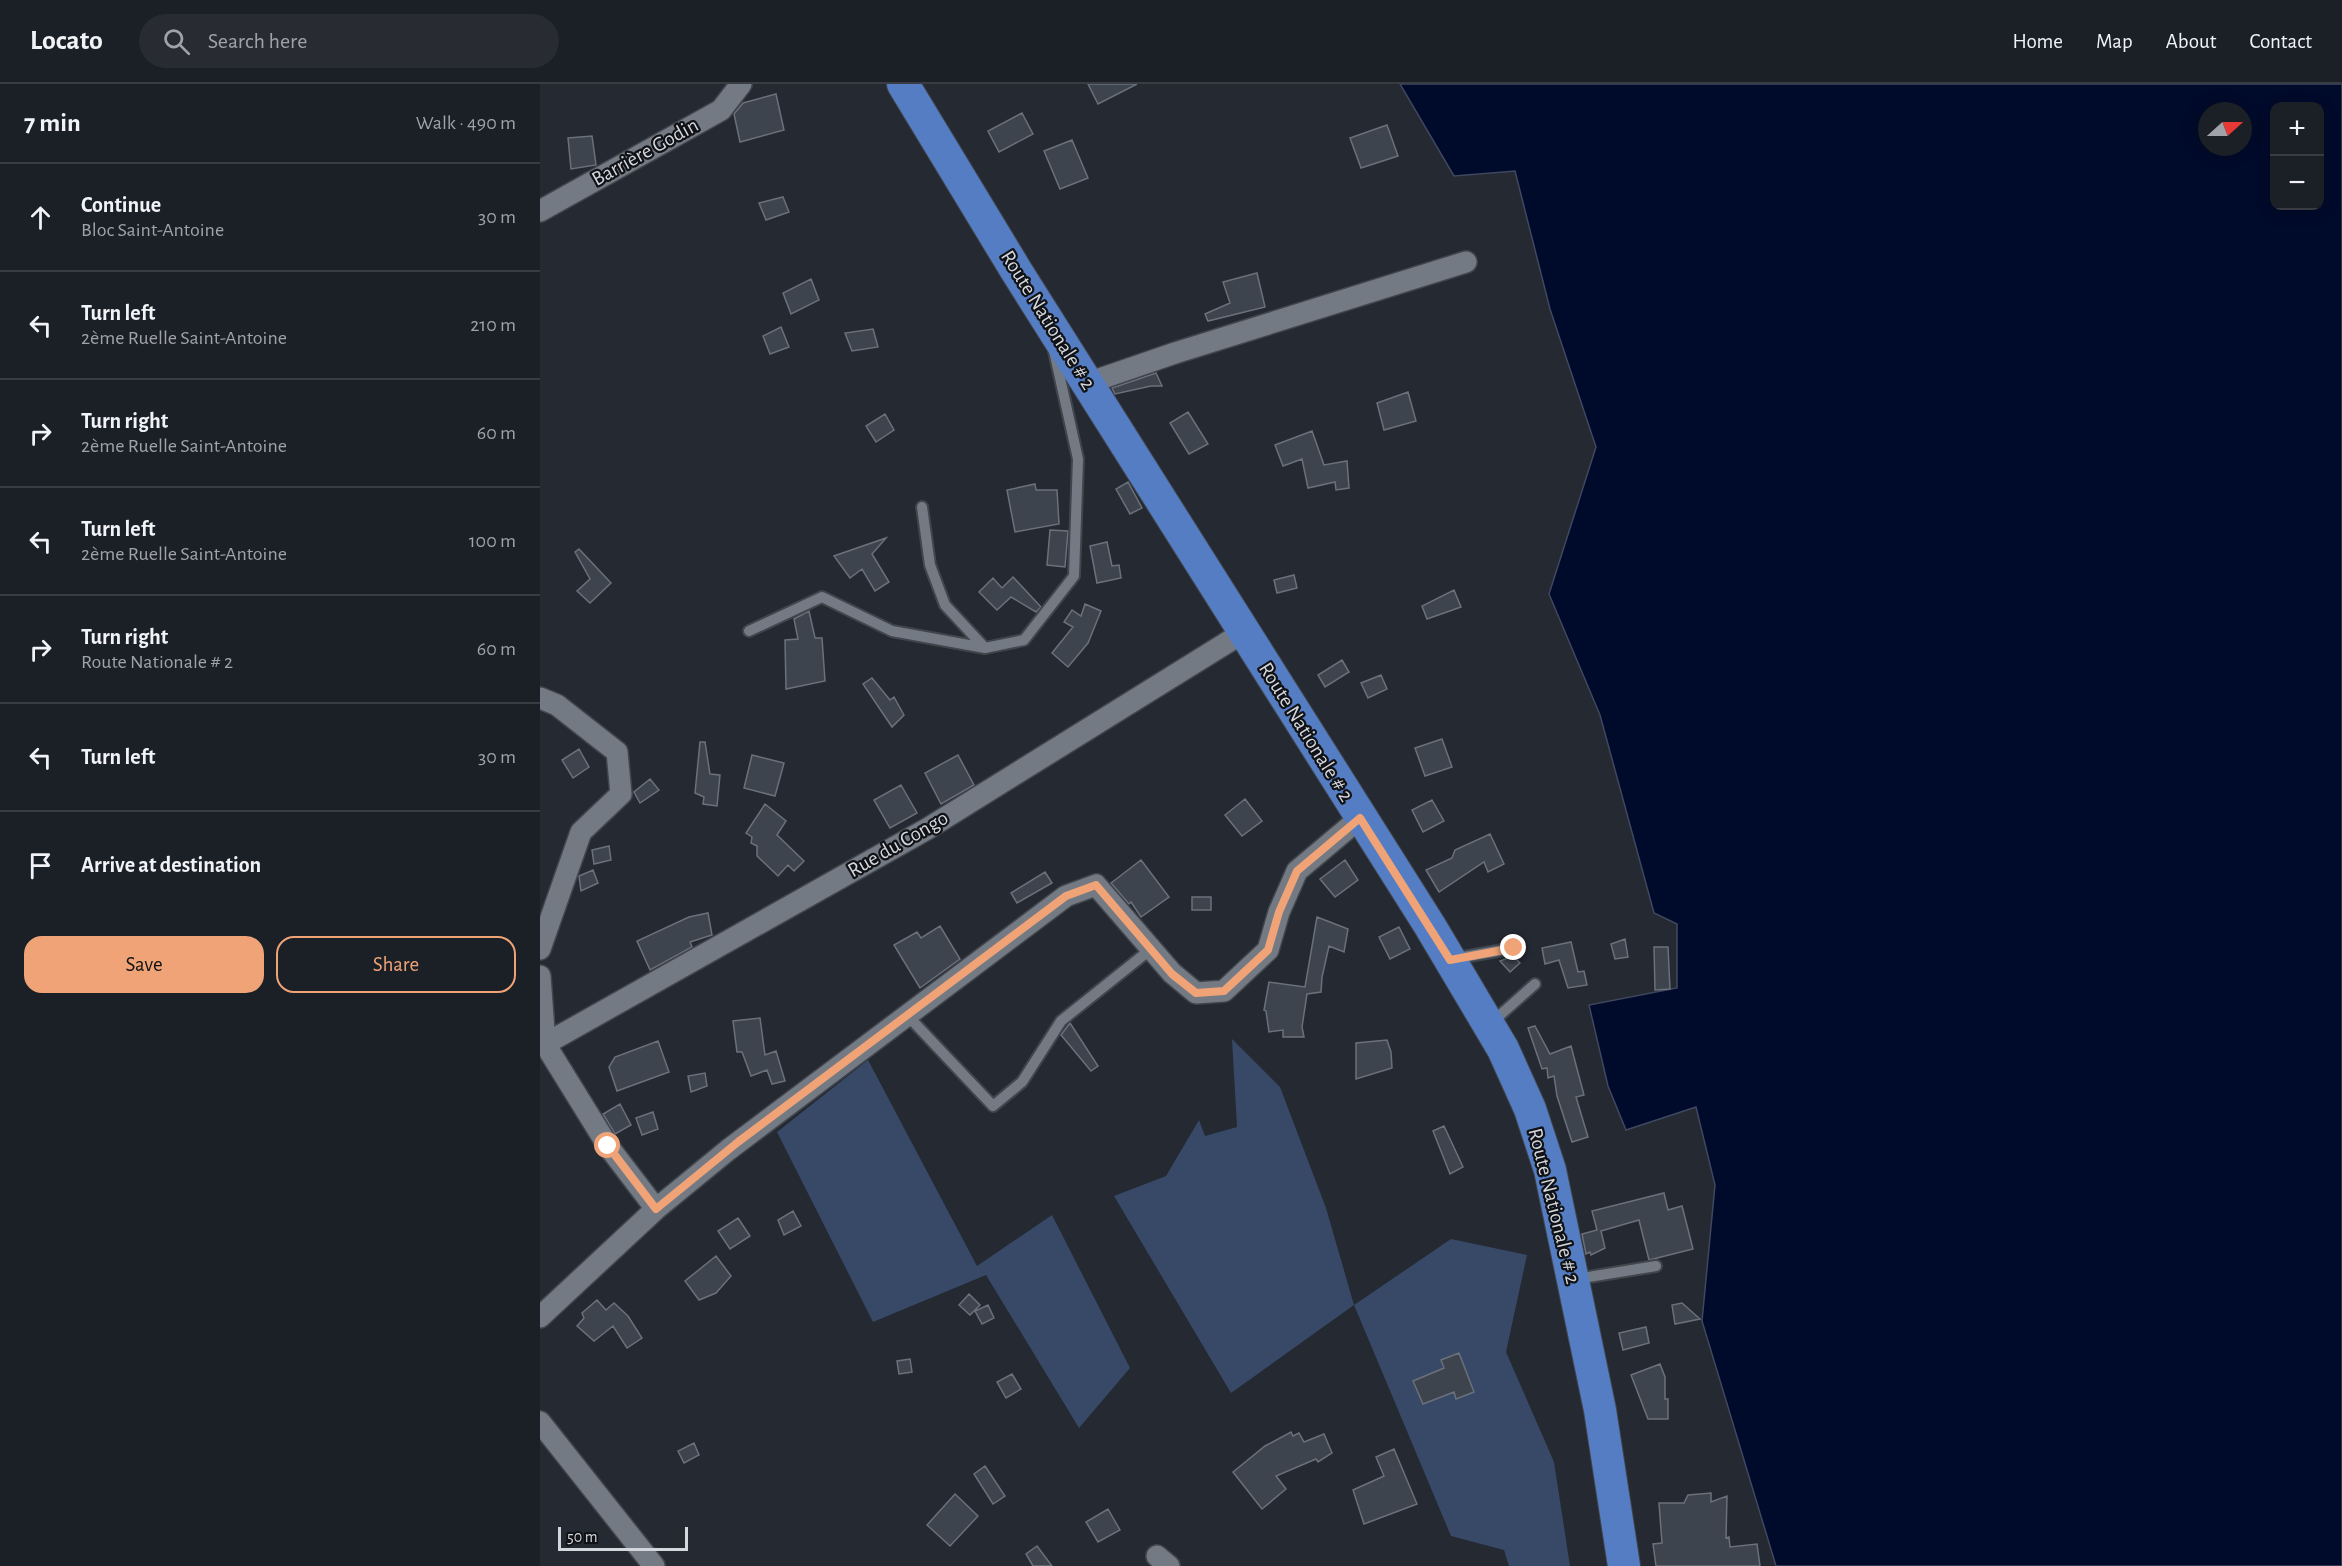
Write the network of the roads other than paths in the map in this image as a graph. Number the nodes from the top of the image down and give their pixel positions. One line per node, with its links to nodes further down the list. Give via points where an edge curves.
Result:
1 (741, 84): 3 (street, Barrière Godin, via 721,110)
2 (903, 84): 5 (main road, Route Nationale # 2)
3 (540, 212)
4 (1466, 261): 6 (street)
5 (1047, 319): 6 (main road, Route Nationale # 2); 10 (lane, via 1078,459 1074,576 1024,639)
6 (1088, 383): 9 (main road, Route Nationale # 2)
7 (922, 507): 10 (lane, via 930,565 945,605)
8 (749, 631): 10 (lane, via 822,597 892,631)
9 (1244, 632): 12 (main road, Route Nationale # 2); 21 (street, Rue du Congo, via 927,829)
10 (985, 648)
11 (540, 698): 14 (street, via 557,705 617,752 621,794 581,832)
12 (1360, 818): 15 (street, via 1297,871 1268,950 1224,991 1196,993); 16 (main road, Route Nationale # 2)
13 (1514, 948): 16 (lane)
14 (540, 949)
15 (1151, 950): 19 (street, via 1096,885 1066,896); 19 (lane, via 1061,1021 1022,1082 993,1106)
16 (1450, 960): 20 (main road, Route Nationale # 2)
17 (540, 976): 21 (street)
18 (1535, 984): 20 (lane)
19 (908, 1015): 22 (street)
20 (1489, 1026): 24 (main road, Route Nationale # 2, via 1530,1108 1550,1170)
21 (545, 1044): 22 (street, via 608,1146)
22 (656, 1209): 25 (street)
23 (1656, 1266): 24 (lane)
24 (1573, 1280): 28 (main road, Route Nationale # 2)
25 (540, 1317)
26 (540, 1422): 27 (street)
27 (654, 1566)
28 (1624, 1566)

